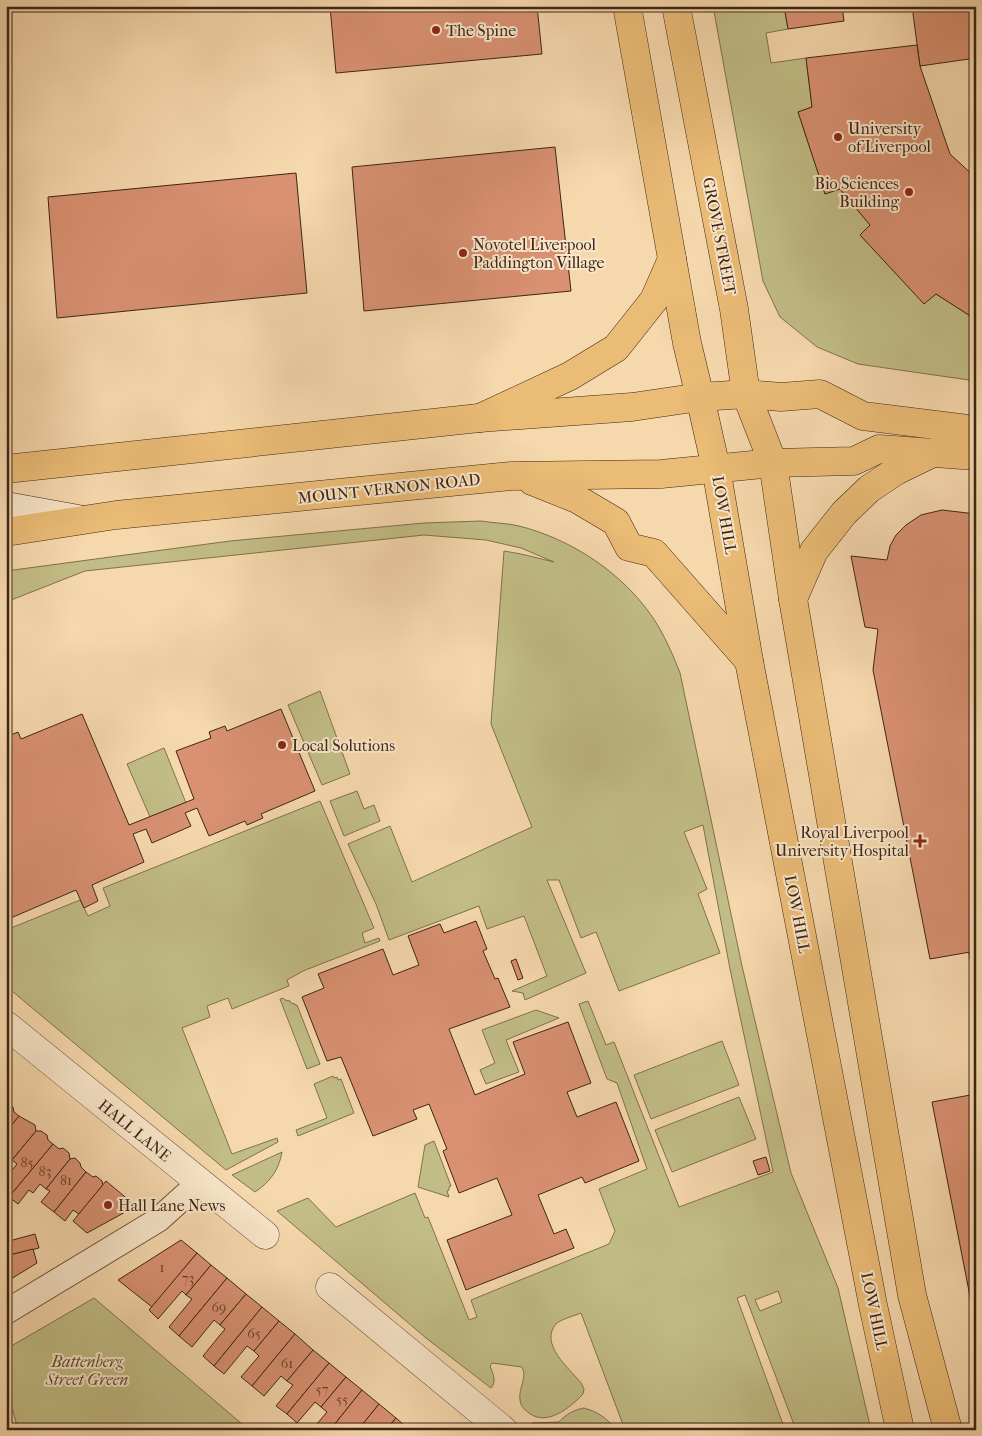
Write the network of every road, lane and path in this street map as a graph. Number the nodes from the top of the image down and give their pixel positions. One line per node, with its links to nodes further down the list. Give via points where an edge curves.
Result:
1 (627, 6): 3 (main road)
2 (676, 6): 4 (main road, GROVE STREET, via 734,309)
3 (672, 259): 5 (main road); 6 (main road, via 654,300 616,348 570,376)
4 (746, 394): 5 (main road); 7 (main road, via 781,397 820,394 863,416); 10 (main road, GROVE STREET)
5 (700, 397): 6 (main road, via 632,407); 11 (main road, LOW HILL)
6 (479, 418): 12 (main road)
7 (976, 430)
8 (935, 452): 9 (main road, MOUNT VERNON ROAD); 10 (main road, MOUNT VERNON ROAD, via 880,449 854,461); 17 (main road, via 868,489 844,513 814,551)
9 (976, 456)
10 (774, 463): 11 (main road, MOUNT VERNON ROAD); 17 (main road)
11 (716, 468): 13 (main road, MOUNT VERNON ROAD, via 661,474); 18 (main road, LOW HILL)
12 (6, 469)
13 (511, 476): 15 (main road, MOUNT VERNON ROAD); 18 (main road, via 577,499 616,522 629,547 654,553)
14 (6, 506): 15 (street)
15 (87, 520): 16 (main road, MOUNT VERNON ROAD)
16 (6, 532)
17 (794, 599): 26 (main road, via 912,1295)
18 (749, 661): 25 (main road, LOW HILL)
19 (6, 1025): 20 (street, HALL LANE)
20 (199, 1182): 21 (street, HALL LANE); 23 (street, via 158,1220)
21 (264, 1235)
22 (330, 1287): 24 (street)
23 (6, 1312)
24 (493, 1428)
25 (900, 1430)
26 (948, 1430)

